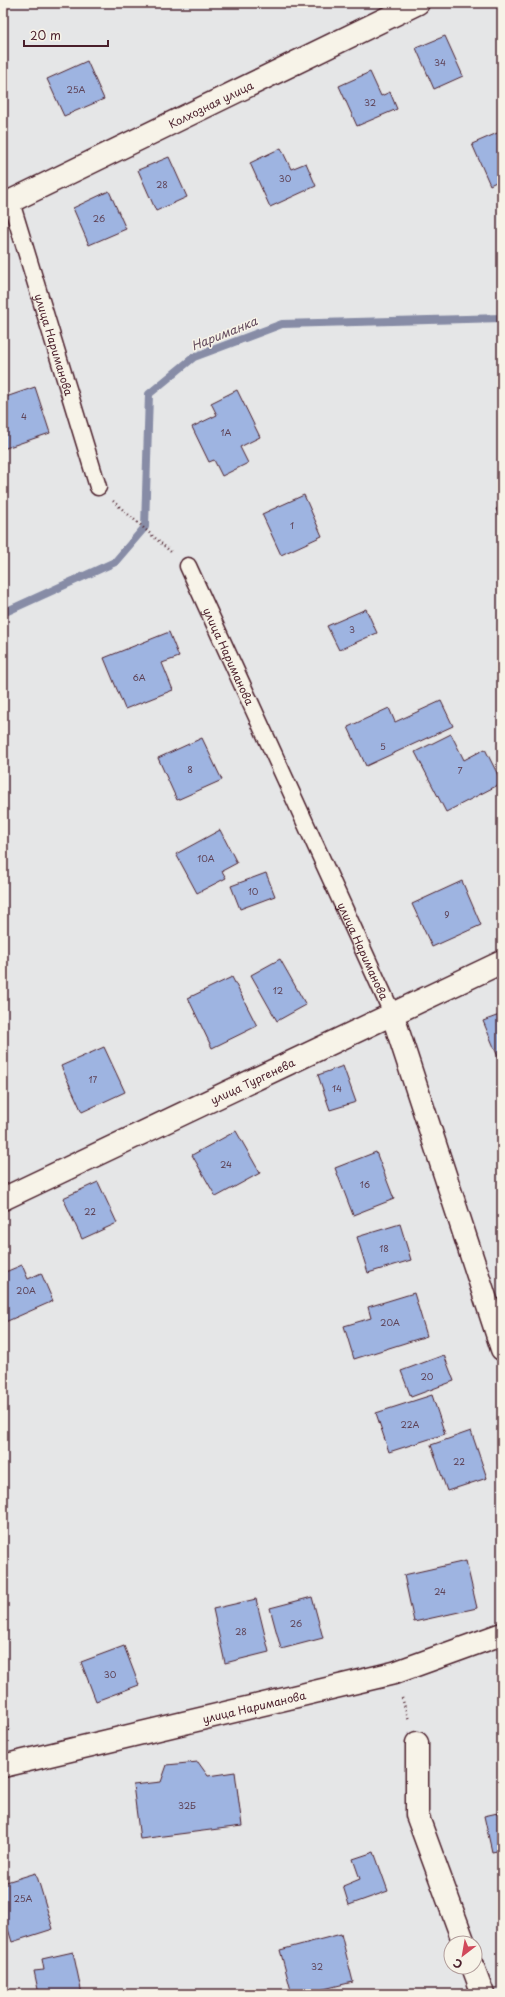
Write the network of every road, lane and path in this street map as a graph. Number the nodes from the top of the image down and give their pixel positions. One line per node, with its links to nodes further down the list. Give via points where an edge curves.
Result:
1 (418, 3): 2 (street, Колхозная улица)
2 (7, 204): 3 (lane, улица Нариманова)
3 (98, 487): 4 (path)
4 (188, 566): 6 (lane, улица Нариманова)
5 (502, 962): 6 (street, улица Тургенева)
6 (392, 1013): 7 (street, улица Тургенева); 8 (street, улица Нариманова)
7 (3, 1199)
8 (502, 1349)
9 (502, 1634): 10 (street, улица Нариманова)
10 (394, 1673): 11 (path); 12 (street, улица Нариманова)
11 (417, 1743): 13 (street, via 417,1815)
12 (3, 1766)
13 (461, 1935)
14 (476, 1975): 15 (street)
15 (483, 1994)

